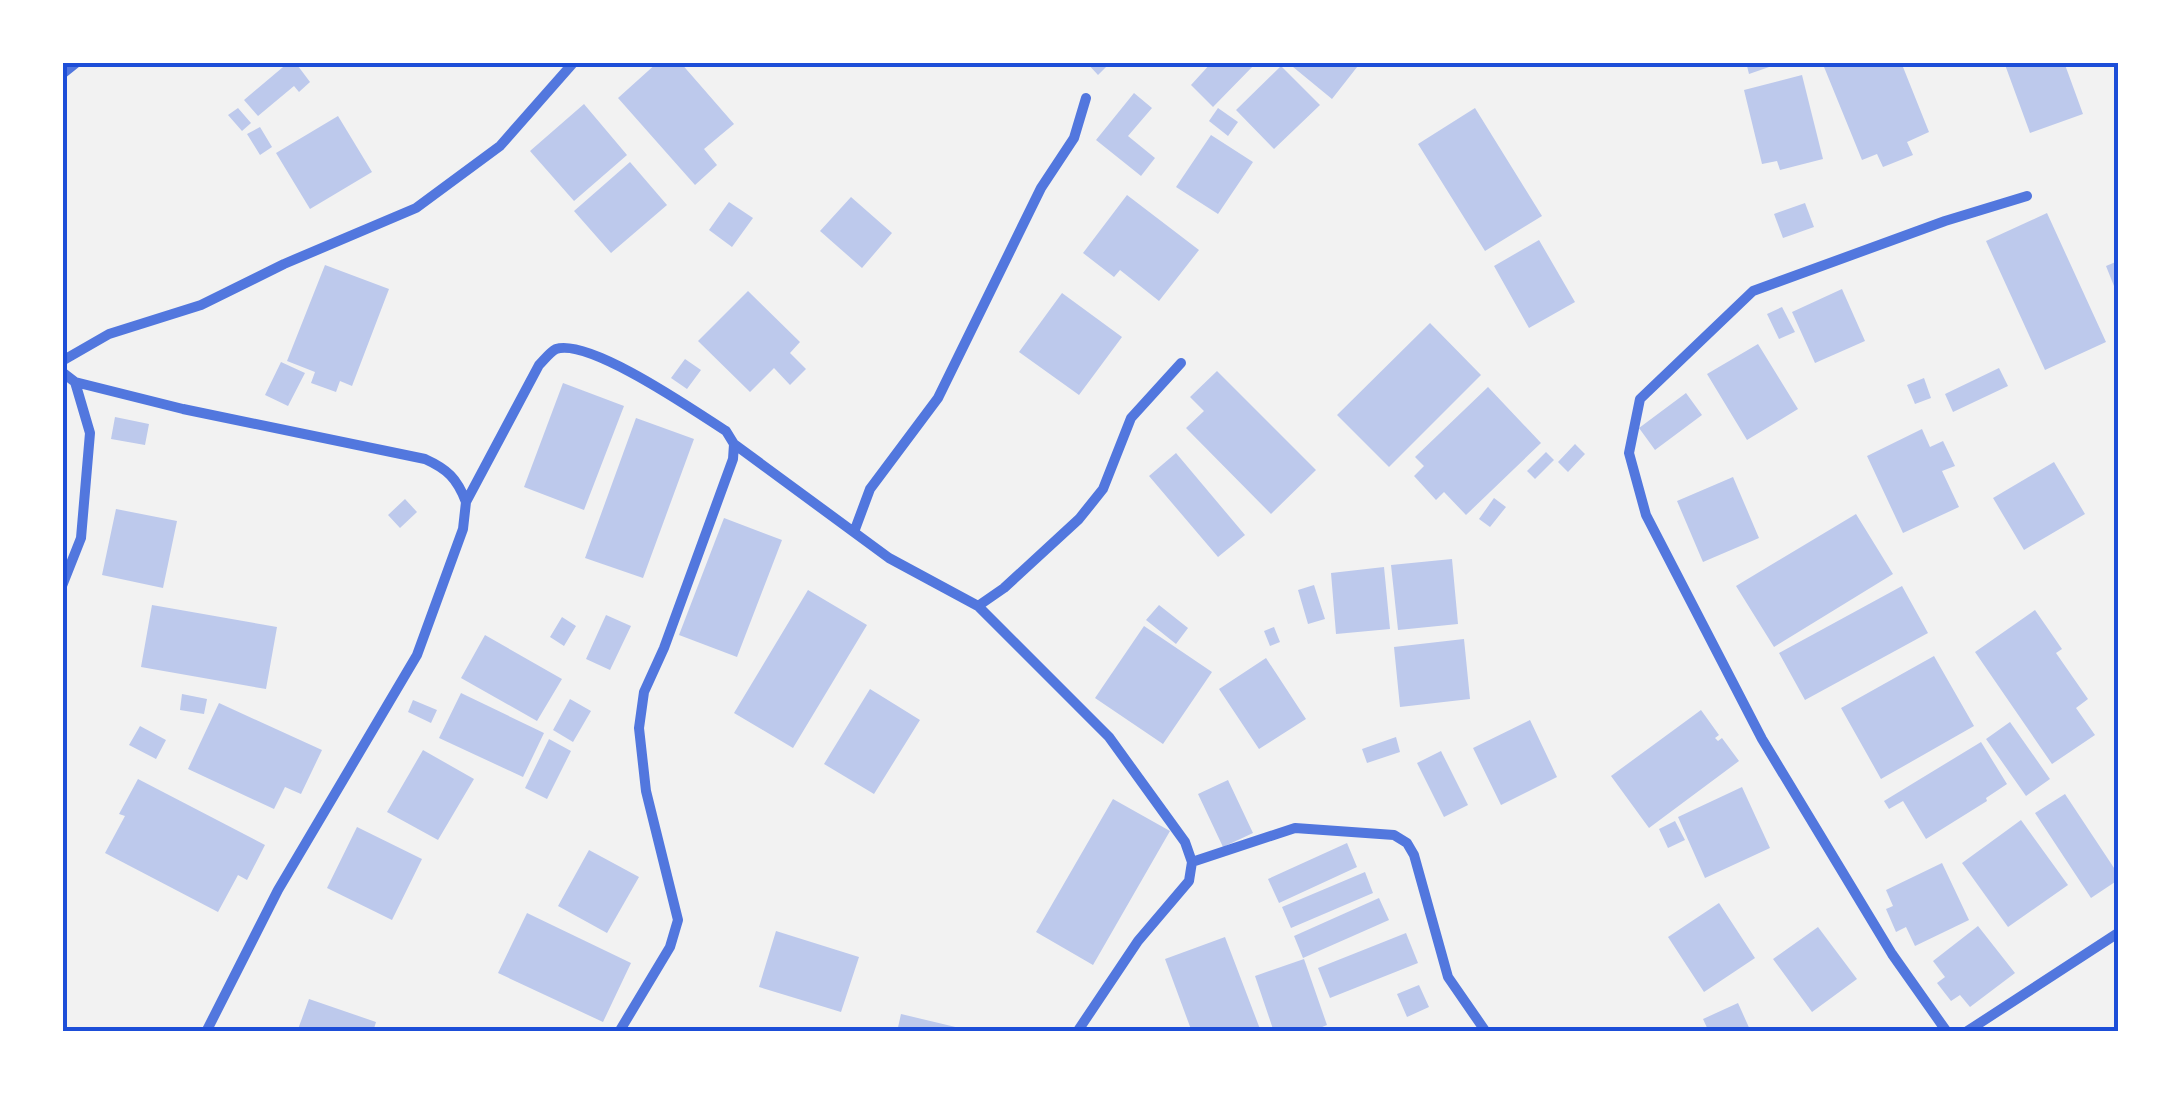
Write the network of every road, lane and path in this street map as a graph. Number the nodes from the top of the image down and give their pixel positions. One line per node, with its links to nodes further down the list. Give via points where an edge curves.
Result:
1 (78, 62): 3 (street)
2 (574, 62): 6 (street, via 500,146 416,208 201,305 108,334)
3 (62, 74)
4 (1086, 98): 12 (street, via 1074,138 1041,188 938,398 870,489)
5 (2027, 196): 21 (street, via 1753,291 1640,399 1628,452 1646,515 1762,739)
6 (62, 362)
7 (1181, 363): 14 (street, via 1130,418 1102,489 1079,520)
8 (62, 372): 9 (street)
9 (76, 382): 11 (street, via 425,459 459,482); 13 (street, via 90,433 82,538)
10 (734, 444): 11 (street, via 726,431 649,380 573,348 554,350 539,365); 12 (street); 18 (street, via 644,692 639,728 646,790 678,920 670,947)
11 (466, 502): 17 (street, via 417,655 278,890)
12 (854, 532): 14 (street)
13 (62, 586)
14 (978, 606): 15 (street, via 1109,738 1185,842)
15 (1192, 862): 19 (street, via 1189,881 1138,941); 20 (street, via 1295,828 1394,836 1414,854 1448,976)
16 (2118, 933): 22 (street)
17 (206, 1032)
18 (619, 1032)
19 (1077, 1032)
20 (1486, 1032)
21 (1947, 1032)
22 (1966, 1032)

